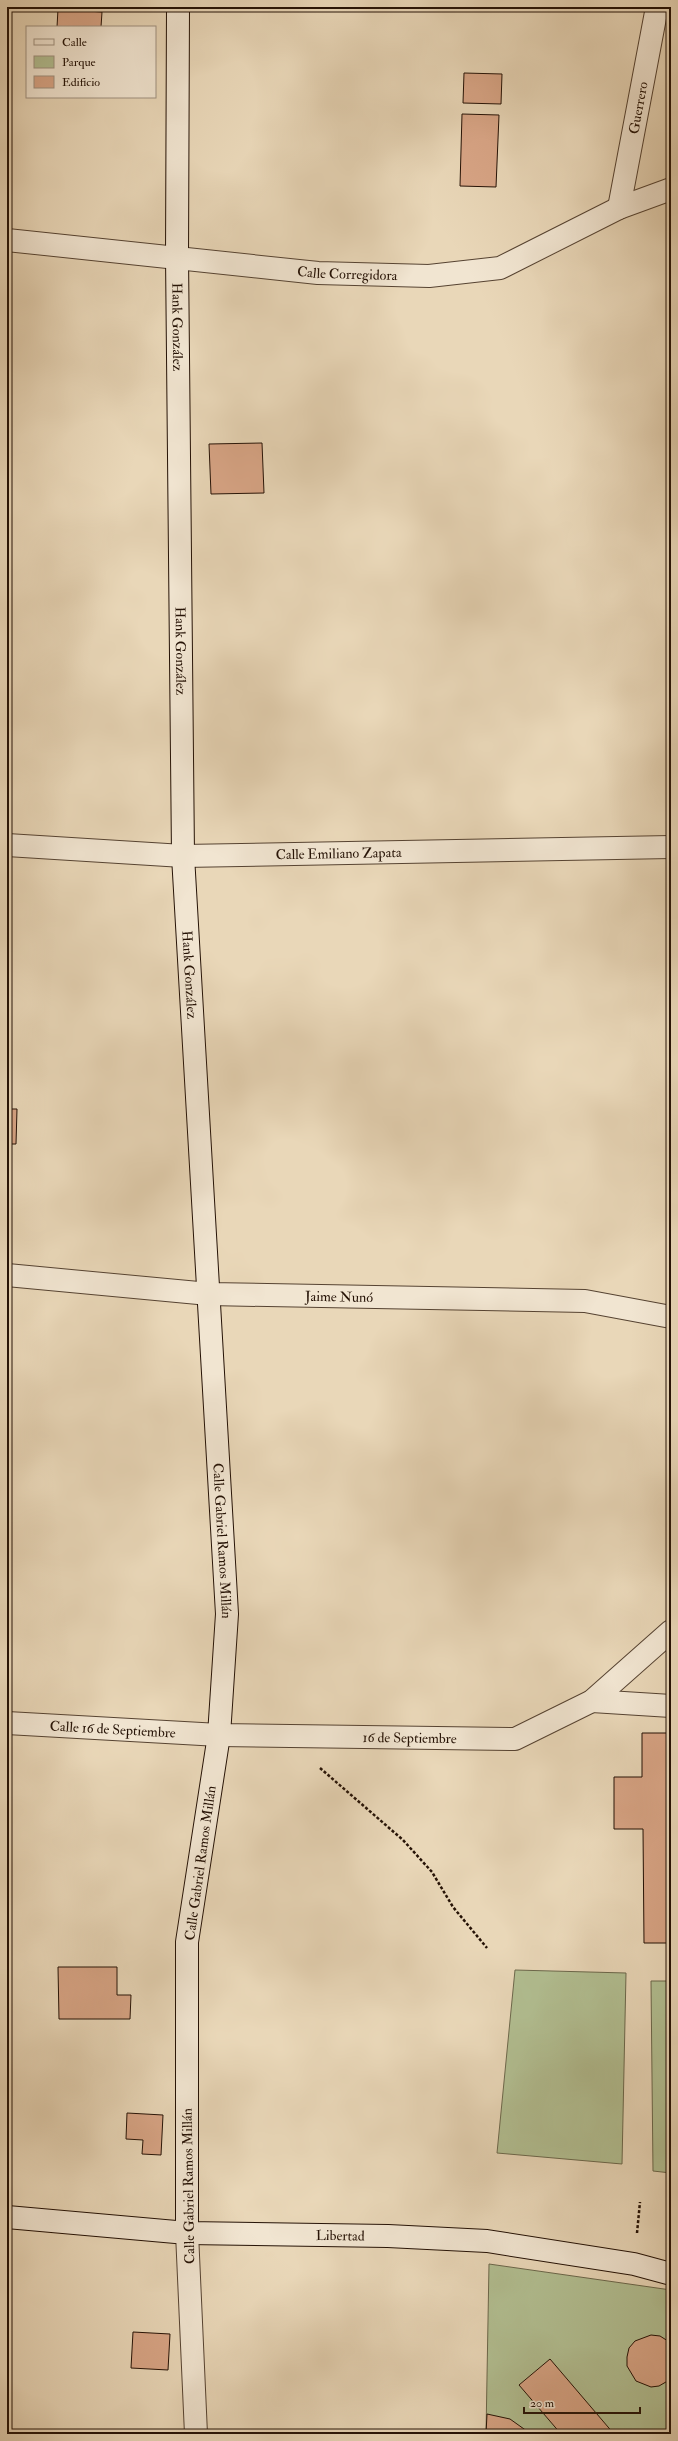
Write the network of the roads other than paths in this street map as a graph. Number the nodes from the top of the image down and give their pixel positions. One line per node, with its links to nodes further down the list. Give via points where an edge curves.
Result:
1 (178, 7): 6 (street, Hank González)
2 (657, 7): 4 (street, Guerrero)
3 (671, 188): 4 (street, Calle Corregidora)
4 (619, 208): 6 (street, Calle Corregidora, via 500,268 468,272 429,276 318,273)
5 (7, 240): 6 (street, Calle Corregidora)
6 (177, 256): 9 (street, Hank González)
7 (7, 845): 9 (street, Calle Emiliano Zapata)
8 (671, 847): 9 (street, Calle Emiliano Zapata)
9 (183, 856): 11 (street, Hank González)
10 (7, 1275): 11 (street, Jaime Nunó)
11 (209, 1294): 12 (street, Jaime Nunó, via 585,1300); 17 (street, Calle Gabriel Ramos Millán, via 227,1614)
12 (671, 1317)
13 (671, 1630): 14 (street, 16 de Septiembre)
14 (592, 1701): 15 (street, 16 de Septiembre); 17 (street, 16 de Septiembre, via 515,1739)
15 (671, 1706)
16 (7, 1723): 17 (street, Calle 16 de Septiembre)
17 (219, 1735): 19 (street, Calle Gabriel Ramos Millán, via 187,1942)
18 (7, 2217): 19 (street, Libertad)
19 (187, 2233): 20 (street, Libertad, via 388,2236 487,2241 634,2264); 21 (street, Calle Gabriel Ramos Millán)
20 (671, 2274)
21 (196, 2434)

